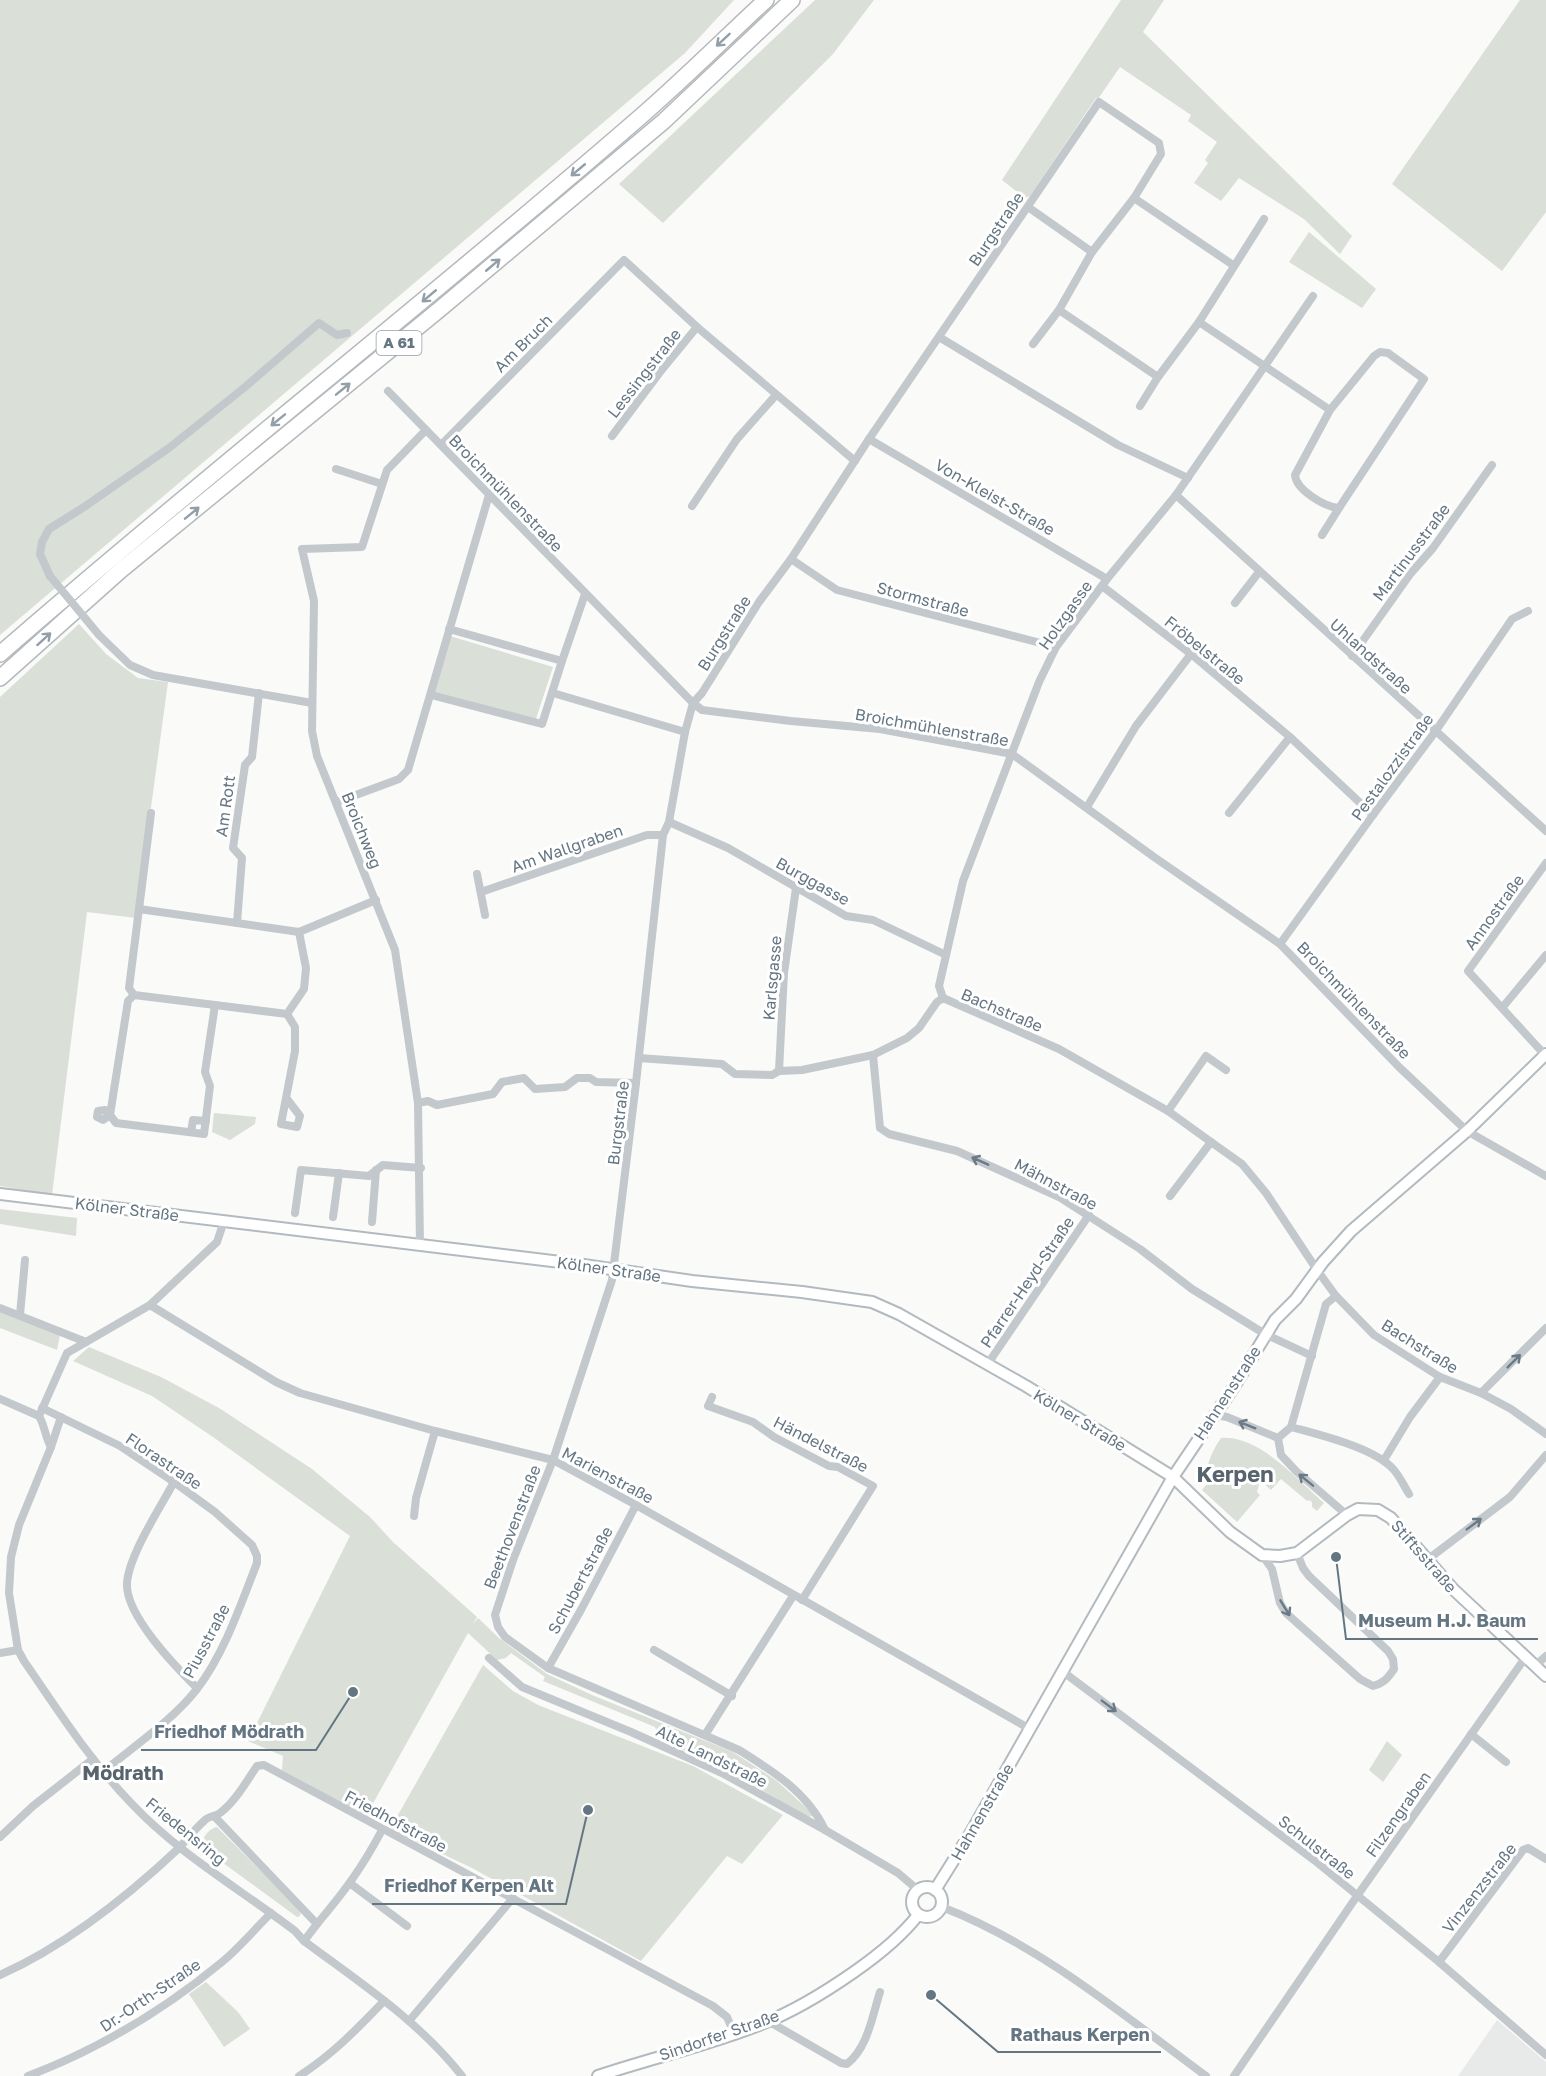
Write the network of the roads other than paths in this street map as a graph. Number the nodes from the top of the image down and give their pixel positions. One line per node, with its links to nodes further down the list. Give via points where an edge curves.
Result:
1 (765, 0): 44 (highway, A 61, one-way to 44, via 640,117 423,302 106,561)
2 (792, 0): 48 (highway, A 61, one-way to 2, via 121,570 663,121)
3 (1134, 198): 4 (street, Burgstraße, via 1161,154 1160,143 1100,102); 6 (street); 8 (street)
4 (1028, 207): 6 (street); 14 (street, Burgstraße)
5 (1264, 219): 8 (street)
6 (1092, 252): 10 (street)
7 (624, 260): 12 (street, Lessingstraße); 25 (street, Am Bruch)
8 (1233, 265): 11 (street)
9 (1313, 296): 16 (street, Holzgasse)
10 (1059, 310): 15 (street); 17 (street)
11 (1199, 322): 16 (street); 17 (street)
12 (697, 327): 19 (street, Lessingstraße); 23 (street, Lessingstraße)
13 (347, 333): 49 (street, bridge, via 337,335 318,323 169,447 49,529 42,542 40,554 50,576 130,665 153,675)
14 (939, 337): 24 (street, Burgstraße); 29 (street, via 1118,445)
15 (1033, 344)
16 (1265, 367): 21 (street); 29 (street, Holzgasse)
17 (1158, 377): 20 (street)
18 (388, 391): 22 (street, Broichmühlenstraße)
19 (776, 395): 26 (street, Lessingstraße); 33 (street, via 737,439)
20 (1140, 406)
21 (1330, 410): 34 (street, via 1295,481 1330,507); 34 (street, via 1380,352 1388,353 1424,379)
22 (426, 430): 25 (street, Broichmühlenstraße); 30 (street, Broichweg, via 387,470)
23 (612, 436)
24 (869, 439): 26 (street, Burgstraße); 38 (street, Von-Kleist-Straße)
25 (441, 445): 31 (street, Broichmühlenstraße)
26 (855, 461): 36 (street, Burgstraße)
27 (1492, 465): 46 (street, Martinusstraße)
28 (336, 469): 30 (street)
29 (1188, 478): 32 (street, Holzgasse)
30 (382, 484): 52 (street, Broichweg, via 362,547 302,549 314,600)
31 (489, 495): 39 (street, Broichmühlenstraße); 42 (street)
32 (1176, 495): 37 (street, Uhlandstraße); 38 (street, Holzgasse)
33 (692, 506)
34 (1339, 508): 35 (street)
35 (1322, 535)
36 (791, 559): 43 (street, Stormstraße, via 837,590); 53 (street, Burgstraße)
37 (1259, 572): 40 (street); 46 (street, Uhlandstraße)
38 (1105, 582): 43 (street, Holzgasse); 45 (street, Fröbelstraße)
39 (585, 594): 47 (street); 53 (street, Broichmühlenstraße)
40 (1235, 603)
41 (1528, 611): 55 (street, Pestalozzistraße, via 1512,619)
42 (449, 629): 47 (street); 51 (street)
43 (1056, 647): 57 (street, Holzgasse)
44 (0, 654)
45 (1191, 654): 56 (street, Fröbelstraße); 59 (street, via 1136,726)
46 (1352, 656): 55 (street, Uhlandstraße)
47 (562, 661): 50 (street)
48 (0, 678)
49 (259, 693): 52 (street); 73 (street, Am Rott, via 252,757 245,765 233,848 242,858)
50 (553, 693): 51 (street, via 542,724); 54 (street)
51 (431, 695): 58 (street, via 408,770 399,779)
52 (312, 703): 58 (street, Broichweg, via 317,756)
53 (693, 703): 54 (street, Burgstraße); 57 (street, Broichmühlenstraße, via 702,710 880,729)
54 (685, 732): 63 (street, Burgstraße)
55 (1436, 732): 62 (street, Pestalozzistraße); 64 (street, Uhlandstraße)
56 (1290, 737): 61 (street); 62 (street, Fröbelstraße)
57 (1012, 754): 59 (street, Broichmühlenstraße); 76 (street, Holzgasse, via 963,881)
58 (337, 802): 70 (street, Broichweg)
59 (1087, 807): 75 (street, Broichmühlenstraße)
60 (151, 813): 71 (street)
61 (1229, 813)
62 (1373, 815): 75 (street, Pestalozzistraße)
63 (669, 822): 65 (street, Burgstraße); 68 (street, Burggasse, via 728,848)
64 (1546, 831)
65 (663, 835): 69 (street, Am Wallgraben, via 647,835); 85 (street, Burgstraße)
66 (1546, 863): 81 (street, Annostraße, via 1468,971)
67 (477, 874): 69 (street)
68 (796, 888): 76 (street, Burggasse, via 846,916 873,920); 87 (street, Karlsgasse, via 784,973)
69 (481, 892): 72 (street)
70 (376, 900): 74 (street); 90 (street, Broichweg, via 395,950)
71 (139, 909): 73 (street); 78 (street, via 129,988)
72 (485, 915)
73 (237, 923): 74 (street)
74 (299, 932): 82 (street, via 306,968 304,989)
75 (1280, 944): 93 (street, Broichmühlenstraße)
76 (946, 955): 79 (street, Holzgasse, via 939,986)
77 (1546, 956): 81 (street)
78 (134, 995): 80 (street); 94 (street, via 128,1001 110,1115 116,1123)
79 (943, 999): 83 (street, Bachstraße, via 907,1038); 91 (street, Bachstraße, via 1059,1049)
80 (215, 1005): 82 (street); 92 (street, via 205,1072 210,1086)
81 (1502, 1008): 84 (street, Annostraße)
82 (287, 1014): 89 (street, via 295,1027 295,1051)
83 (873, 1055): 87 (street, Bachstraße); 103 (street, Mähnstraße, one-way to 83, via 1059,1197 957,1151 880,1128)
84 (1545, 1055): 93 (main road, Hahnenstraße)
85 (639, 1058): 87 (street, Bachstraße, via 722,1064 735,1074 772,1075); 88 (street, Burgstraße)
86 (1226, 1070): 91 (street, via 1206,1056)
87 (779, 1071)
88 (636, 1083): 90 (street, via 577,1078 565,1087 535,1089 524,1078 502,1082 493,1094 437,1105 428,1101); 109 (street, Burgstraße)
89 (287, 1099)
90 (418, 1103): 96 (street, Broichweg)
91 (1168, 1111): 95 (street, Bachstraße)
92 (206, 1121): 94 (street, via 193,1120); 94 (street, via 204,1134)
93 (1467, 1131): 99 (street, Broichmühlenstraße); 110 (main road, Hahnenstraße, via 1351,1231)
94 (191, 1132)
95 (1211, 1142): 101 (street); 110 (street, Bachstraße, via 1242,1164)
96 (420, 1168): 97 (street, via 382,1165); 107 (street, Broichweg)
97 (376, 1170): 98 (street, via 369,1176); 106 (street)
98 (339, 1173): 102 (street, via 301,1170); 104 (street)
99 (1546, 1176)
100 (0, 1194): 105 (main road, Kölner Straße)
101 (1170, 1196)
102 (295, 1213)
103 (1089, 1215): 116 (street, Mähnstraße, via 1192,1289); 119 (street, Pfarrer-Heyd-Straße)
104 (333, 1217)
105 (224, 1221): 107 (main road, Kölner Straße); 112 (street, via 217,1242)
106 (372, 1222)
107 (420, 1246): 109 (main road, Kölner Straße)
108 (25, 1260): 114 (street)
109 (612, 1269): 119 (main road, Kölner Straße, via 872,1302); 133 (street, Beethovenstraße, via 612,1280)
110 (1317, 1270): 111 (street, Bachstraße); 116 (main road, Hahnenstraße)
111 (1336, 1296): 118 (street, via 1326,1304); 120 (street, Bachstraße, via 1374,1335)
112 (150, 1305): 117 (street); 128 (street, Marienstraße, via 300,1393)
113 (0, 1308): 114 (street)
114 (20, 1315): 117 (street)
115 (1546, 1328): 121 (street, one-way to 115)
116 (1265, 1334): 118 (street, Mähnstraße); 125 (main road, Hahnenstraße)
117 (86, 1342): 124 (street, via 67,1353)
118 (1312, 1356): 127 (street)
119 (987, 1365): 135 (main road, Kölner Straße)
120 (1440, 1377): 121 (street, Bachstraße); 134 (street)
121 (1481, 1393): 129 (street, Bachstraße)
122 (712, 1397): 146 (street, Händelstraße, via 708,1406 753,1422 774,1437 873,1486)
123 (0, 1399): 124 (street, Florastraße)
124 (40, 1412): 126 (street, Florastraße); 131 (street, via 44,1435)
125 (1215, 1415): 130 (street, one-way to 125); 135 (main road, Hahnenstraße)
126 (61, 1417): 131 (street); 136 (street, Florastraße, via 120,1446)
127 (1291, 1427): 130 (street); 134 (street)
128 (435, 1431): 133 (street, Marienstraße); 140 (street)
129 (1546, 1434)
130 (1278, 1438): 139 (street, one-way to 130, via 1281,1455)
131 (51, 1447): 147 (street, via 19,1525 11,1557 9,1593)
132 (1546, 1455): 144 (street, one-way to 132, via 1509,1497)
133 (553, 1460): 138 (street, Marienstraße); 154 (street, Beethovenstraße, via 495,1615 505,1637)
134 (1384, 1460): 137 (street)
135 (1173, 1477): 142 (main road, via 1230,1532); 155 (main road, Hahnenstraße)
136 (174, 1482): 143 (street, Florastraße, via 252,1545); 157 (street, via 133,1560 128,1582 130,1601 139,1619)
137 (1409, 1494)
138 (636, 1505): 145 (street, Marienstraße); 154 (street, Schubertstraße)
139 (1347, 1515): 141 (main road, Stiftsstraße); 144 (main road, Stiftsstraße, via 1363,1508 1383,1512)
140 (414, 1516)
141 (1297, 1552): 142 (main road); 142 (street, one-way to 141, via 1272,1569 1286,1613 1360,1679 1373,1686 1381,1683 1394,1669 1388,1651 1309,1576)
142 (1262, 1555)
143 (256, 1556): 157 (street, Piusstraße, via 257,1563 237,1613)
144 (1427, 1560): 152 (main road, Stiftsstraße)
145 (793, 1596): 146 (street, Marienstraße); 158 (street)
146 (802, 1600): 159 (street, Marienstraße)
147 (18, 1650): 149 (street); 162 (street, Friedensring)
148 (654, 1650): 158 (street)
149 (0, 1653)
150 (1546, 1656): 153 (street)
151 (489, 1658): 167 (street, Alte Landstraße, via 522,1687 687,1756)
152 (1526, 1658): 153 (main road, Stiftsstraße); 160 (street, Filzengraben)
153 (1535, 1666): 156 (main road, Stiftsstraße)
154 (548, 1668): 161 (street, Beethovenstraße)
155 (1062, 1671): 159 (main road, Hahnenstraße); 174 (street, Schulstraße, one-way to 174)
156 (1546, 1676)
157 (197, 1688): 164 (street, Piusstraße, via 173,1714)
158 (732, 1696): 161 (street)
159 (1029, 1729): 173 (main road, Hahnenstraße)
160 (1471, 1734): 163 (street); 174 (street, Filzengraben)
161 (705, 1735): 167 (street, Beethovenstraße, via 768,1768 810,1804)
162 (93, 1759): 164 (street, Friedensring); 168 (street)
163 (1506, 1762)
164 (103, 1772): 169 (street, Friedensring)
165 (214, 1816): 166 (street, Friedhofstraße, via 257,1766 264,1765); 169 (street, via 206,1818); 179 (street, Friedensring)
166 (382, 1830): 171 (street); 175 (street, Friedhofstraße)
167 (825, 1830): 172 (street, Alte Landstraße, via 898,1873)
168 (0, 1837)
169 (180, 1847): 177 (street, Friedensring); 183 (street, via 101,1914)
170 (1546, 1859): 182 (street, Vinzenzstraße, via 1533,1850 1523,1850)
171 (351, 1884): 179 (street); 180 (street)
172 (918, 1890): 173 (main road); 178 (main road, via 912,1903)
173 (936, 1890): 176 (main road)
174 (1357, 1896): 182 (street, Schulstraße); 195 (street, Filzengraben)
175 (513, 1898): 186 (street); 188 (street, Friedhofstraße, via 713,2006 727,2017)
176 (942, 1907): 178 (main road, via 932,1917); 194 (street, via 1003,1936 1066,1973)
177 (271, 1912): 181 (street, Friedensring); 190 (street, Dr.-Orth-Straße, via 223,1962 157,2010 74,2057)
178 (918, 1915): 187 (main road, Sindorfer Straße, via 867,1964 814,1999)
179 (317, 1924): 181 (street)
180 (408, 1926)
181 (303, 1941): 185 (street, Friedensring)
182 (1438, 1962): 189 (street, Schulstraße)
183 (0, 1975)
184 (880, 1992): 187 (street, via 864,2042 857,2056 847,2064)
185 (384, 2001): 186 (street, Friedensring); 191 (street, via 344,2043)
186 (409, 2021): 192 (street, Friedensring)
187 (768, 2021): 188 (main road, Sindorfer Straße)
188 (734, 2033): 193 (main road, Sindorfer Straße)
189 (1546, 2055)
190 (28, 2076)
191 (299, 2076)
192 (462, 2076)
193 (598, 2076)
194 (1206, 2076)
195 (1234, 2076)

